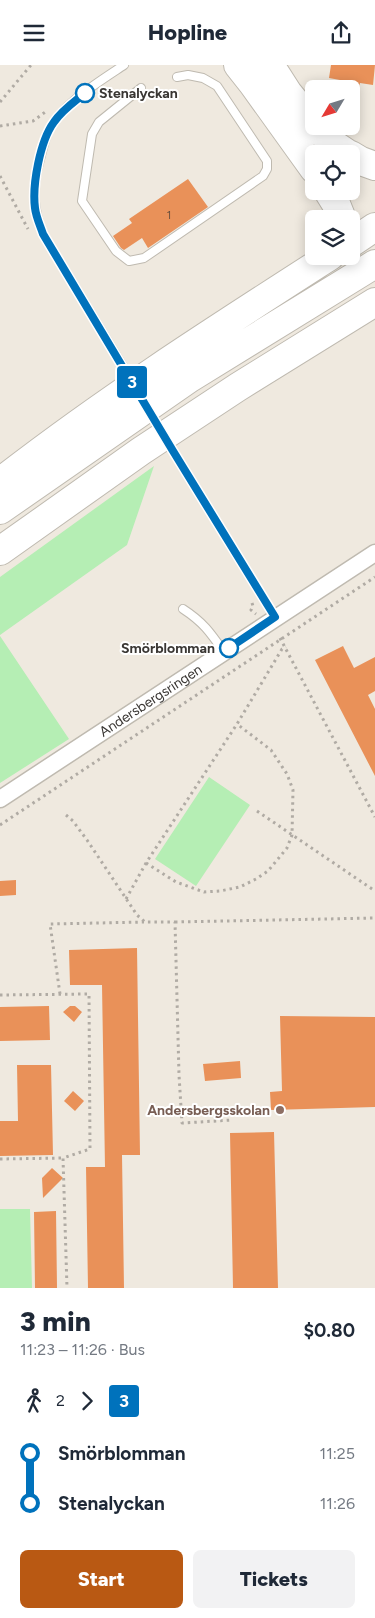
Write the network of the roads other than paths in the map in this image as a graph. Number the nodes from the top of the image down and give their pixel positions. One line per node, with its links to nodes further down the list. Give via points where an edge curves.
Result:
1 (124, 65): 18 (lane, via 54,121 43,147 34,197 43,234)
2 (238, 65): 9 (highway)
3 (270, 65): 6 (highway)
4 (177, 77): 5 (lane, via 203,77 217,86 267,161 267,169 263,176 144,258 129,261 116,251 82,201 92,134 99,122)
5 (141, 88)
6 (305, 115)
7 (324, 135): 8 (highway)
8 (335, 145)
9 (305, 156)
10 (360, 160): 11 (highway)
11 (375, 166)
12 (375, 227): 13 (highway)
13 (360, 237)
14 (375, 264): 21 (highway, via 190,379)
15 (316, 265): 20 (highway, via 153,371)
16 (375, 302): 17 (highway)
17 (363, 311): 22 (highway, via 238,387)
18 (130, 379)
19 (173, 451): 25 (lane)
20 (0, 482)
21 (0, 510)
22 (0, 551)
23 (375, 553): 25 (street, Andersbergsringen)
24 (183, 609): 26 (lane, via 208,629)
25 (275, 617): 26 (street, Andersbergsringen)
26 (224, 652): 27 (street, Andersbergsringen)
27 (0, 799)

